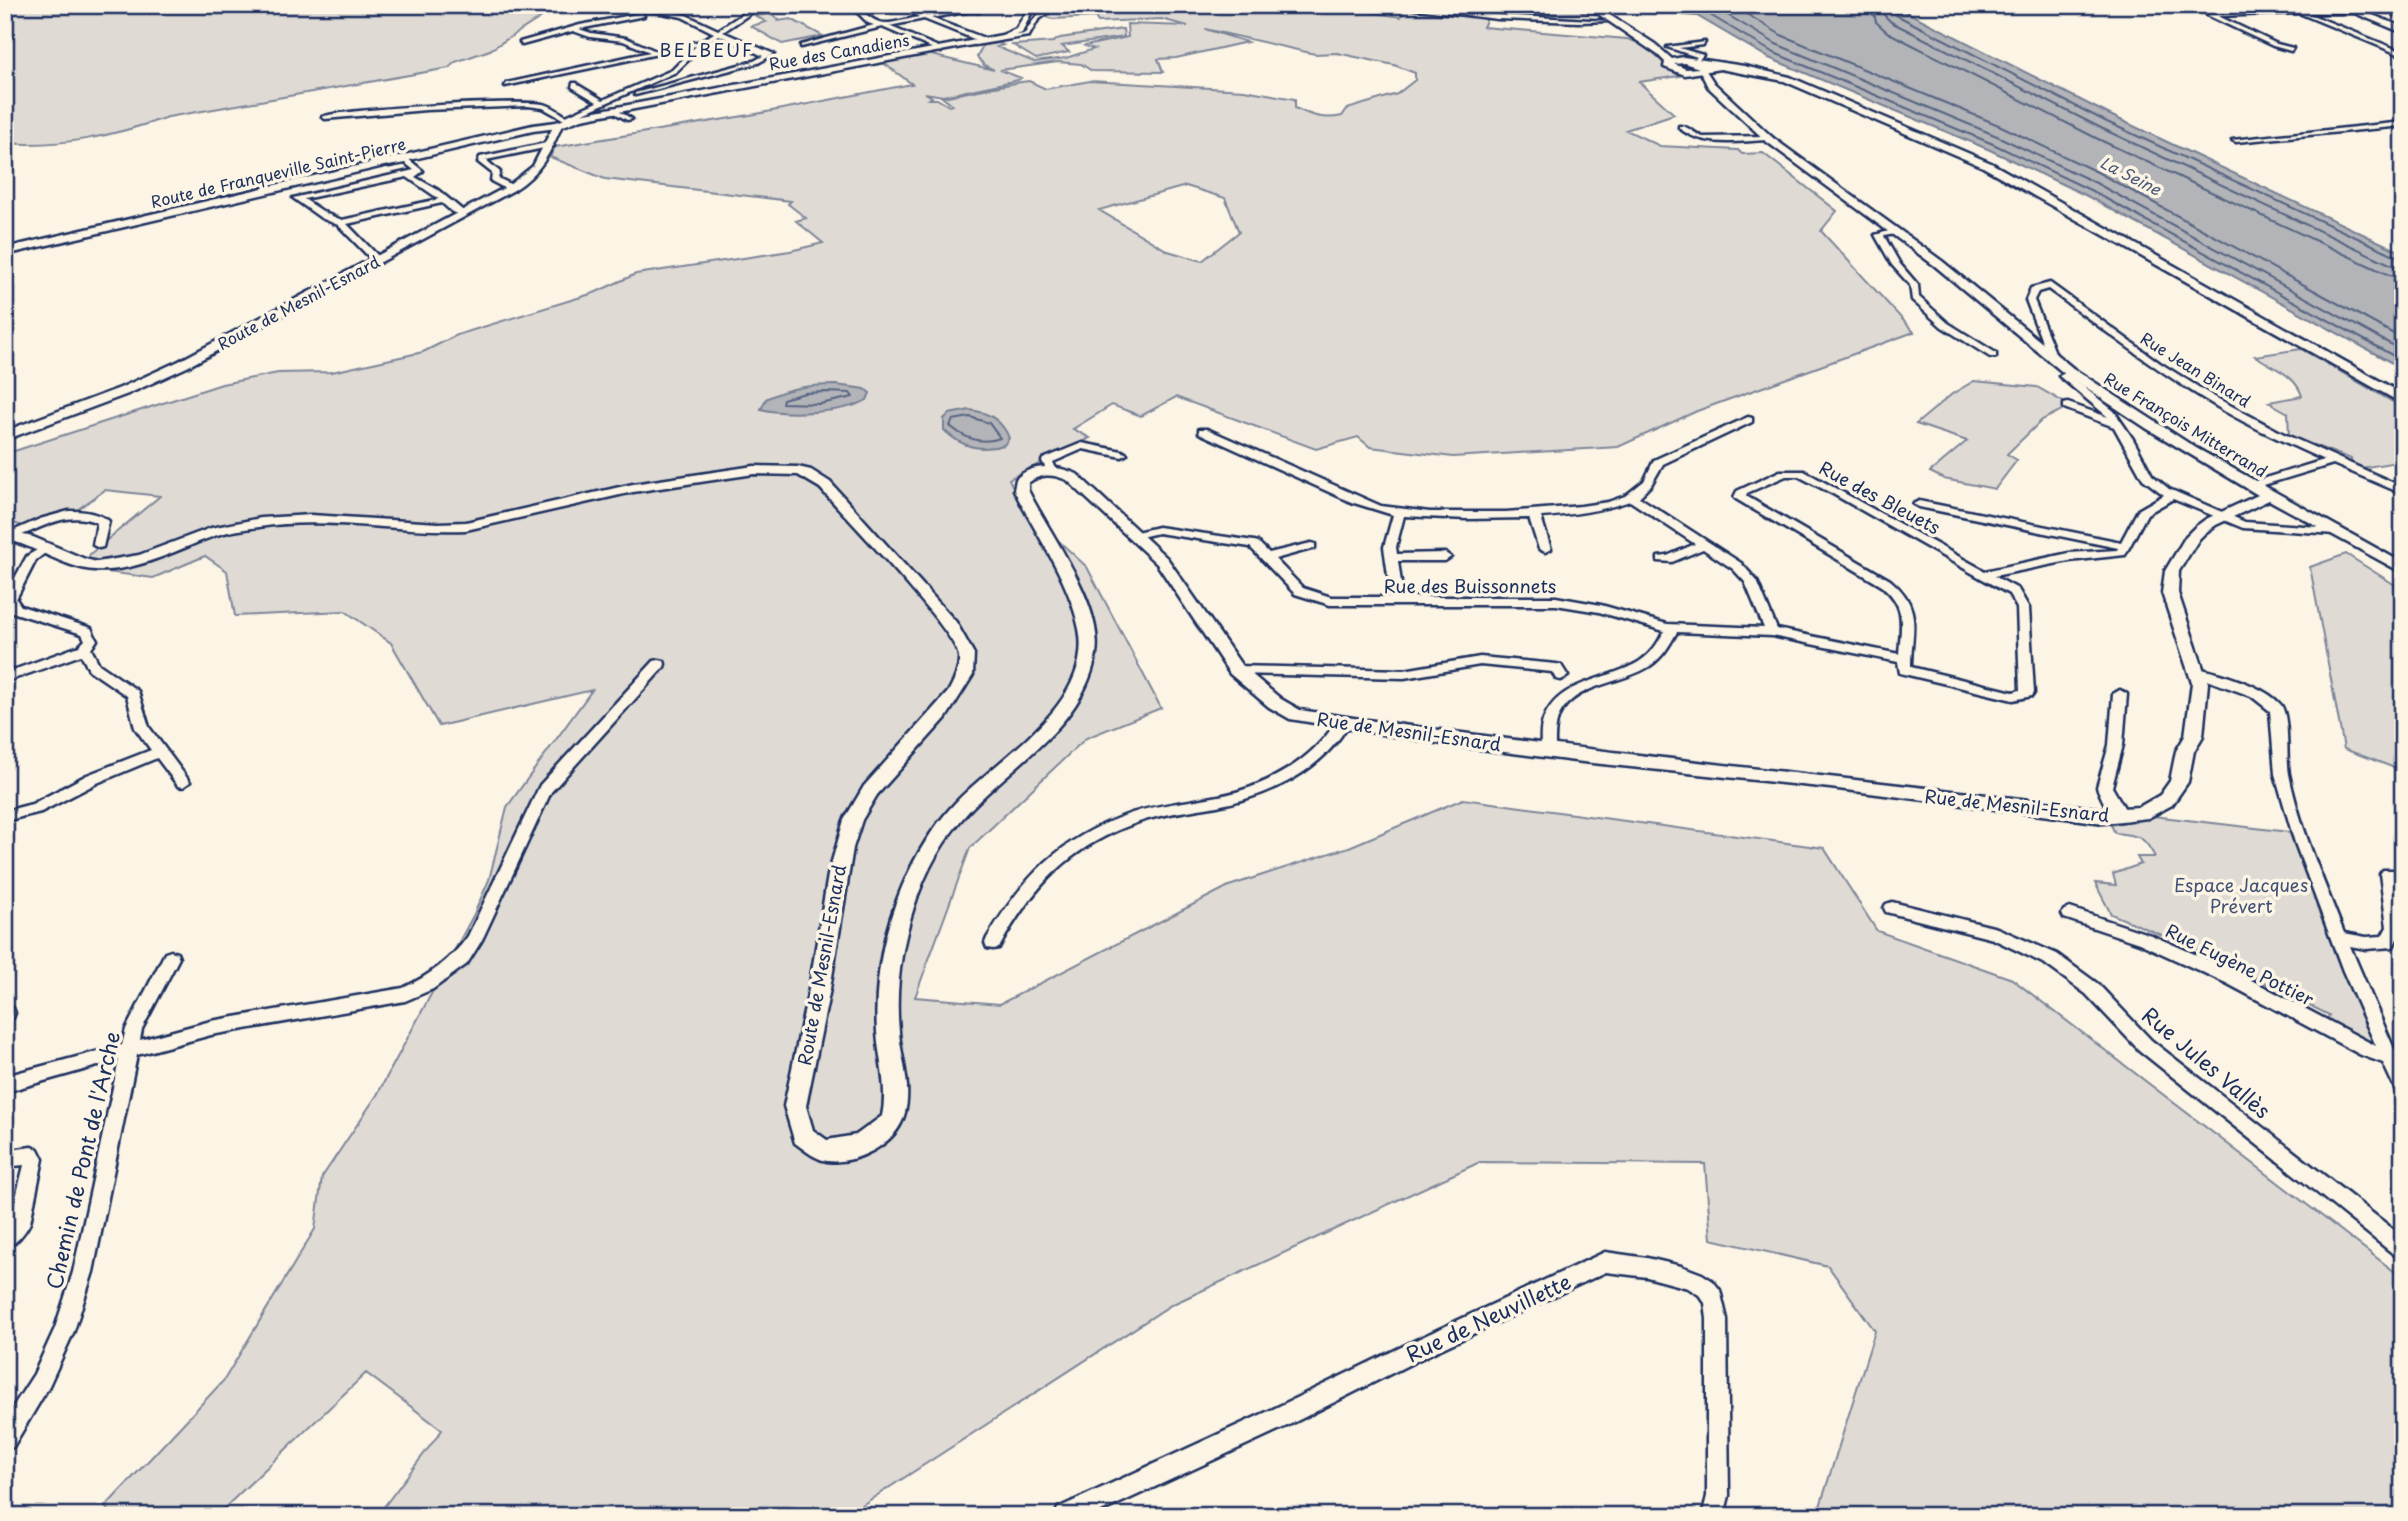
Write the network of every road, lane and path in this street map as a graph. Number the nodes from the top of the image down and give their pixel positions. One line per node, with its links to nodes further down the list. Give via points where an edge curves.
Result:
1 (572, 5): 10 (street)
2 (760, 5): 22 (street)
3 (853, 5): 19 (street, via 867,20)
4 (903, 5): 17 (street)
5 (1018, 5): 11 (street)
6 (1057, 5): 27 (street, via 1036,19 1027,35)
7 (1387, 5): 18 (street, via 1528,21)
8 (1589, 5): 18 (main road)
9 (2236, 5): 16 (street)
10 (592, 6): 13 (street)
11 (1033, 7): 24 (main road, Rue des Canadiens, via 1019,31)
12 (2341, 7): 15 (street); 21 (main road); 21 (main road)
13 (661, 11): 20 (street); 22 (street)
14 (977, 11): 17 (street)
15 (2297, 11): 16 (street); 33 (street)
16 (2254, 13): 30 (street, via 2210,15)
17 (926, 18): 19 (street); 24 (street)
18 (1607, 21): 23 (main road)
19 (880, 25): 29 (street); 31 (street)
20 (573, 29): 25 (street); 32 (street, via 624,39)
21 (2403, 29)
22 (720, 33): 26 (street); 40 (street, via 771,54 735,68)
23 (1633, 36): 34 (main road); 35 (main road)
24 (987, 41): 27 (main road, Rue des Canadiens)
25 (522, 43)
26 (702, 43): 32 (street); 40 (street, via 674,71)
27 (975, 43): 31 (main road, Rue des Canadiens)
28 (1703, 43): 35 (street, via 1670,47 1701,56)
29 (803, 46)
30 (2291, 49)
31 (941, 50): 41 (main road, Rue des Canadiens)
32 (656, 54): 38 (street)
33 (2403, 54)
34 (1670, 62): 35 (main road); 36 (main road, via 1668,67)
35 (1698, 65): 36 (main road); 39 (street); 62 (main road, via 1803,85 1944,145 2015,180)
36 (1685, 72): 39 (street)
37 (575, 84): 40 (street)
38 (507, 85)
39 (1711, 85): 47 (street)
40 (602, 102): 44 (street)
41 (613, 110): 43 (street); 44 (main road, Rue des Canadiens)
42 (325, 117): 44 (street, via 537,105)
43 (629, 120)
44 (564, 121): 49 (street, Route de Mesnil-Esnard); 57 (main road, Route de Franqueville Saint-Pierre)
45 (2403, 124): 48 (street)
46 (1681, 127): 47 (street, via 1703,139)
47 (1769, 138): 56 (street)
48 (2236, 140)
49 (551, 144): 52 (street, Route de Mesnil-Esnard, via 538,168); 52 (street, via 483,159 496,172 494,179)
50 (358, 171): 51 (street, via 407,160)
51 (417, 172): 53 (street, via 410,177); 55 (street, via 297,198)
52 (511, 188): 54 (street, Route de Mesnil-Esnard)
53 (444, 200): 54 (street); 55 (street)
54 (463, 214): 58 (street, Route de Mesnil-Esnard)
55 (341, 223): 58 (street)
56 (1892, 232): 59 (street, via 1879,235 1914,285 1915,298 1945,325); 60 (street, Rue François Mitterrand, via 1935,261)
57 (5, 252)
58 (377, 260): 67 (street, Route de Mesnil-Esnard, via 173,369)
59 (1993, 355)
60 (2053, 359): 61 (street, Rue François Mitterrand); 69 (street, Rue Jean Binard, via 2030,300 2034,290 2050,286 2207,397)
61 (2071, 373): 65 (street, via 2064,376); 71 (street, Rue François Mitterrand, via 2171,439)
62 (2403, 400)
63 (2068, 406): 65 (street)
64 (1748, 420): 75 (street, via 1658,462 1650,481)
65 (2119, 425): 73 (street, via 2147,477)
66 (1203, 430): 77 (street)
67 (5, 436)
68 (1122, 454): 70 (street, via 1082,446 1046,461)
69 (2336, 460): 71 (street); 72 (street, Rue Jean Binard)
70 (1052, 471): 81 (street, via 1072,477); 87 (street, Route de Mesnil-Esnard, via 1030,474 1020,486 1078,599 1087,624 1086,669 1068,705 962,808 925,860 903,910 892,958 887,999 896,1091 893,1120 874,1138 848,1148 824,1150 803,1136 795,1106 838,863 860,804 947,704 961,683 967,660 950,625 825,485 798,471 754,470 633,488 466,526 311,519 261,522 216,531 142,559 97,566 81,564)
71 (2253, 485): 74 (street, Rue François Mitterrand)
72 (2403, 491)
73 (2172, 494): 79 (street); 85 (street, via 2142,512)
74 (2269, 495): 79 (street, Rue de Mesnil-Esnard); 80 (street, Rue François Mitterrand)
75 (1631, 497): 78 (street); 83 (street)
76 (1920, 504): 85 (street)
77 (1399, 514): 78 (street); 91 (street)
78 (1534, 514): 88 (street)
79 (2224, 516): 80 (street, via 2250,526); 102 (street, Rue de Mesnil-Esnard, via 2193,536 2169,576)
80 (2335, 531): 93 (street, Rue François Mitterrand)
81 (1136, 535): 89 (street, Rue des Buissonnets, via 1158,530 1237,540 1254,544); 101 (street, via 1162,561)
82 (8, 536): 84 (street, via 70,515 94,515 103,521); 87 (street)
83 (1705, 544): 92 (street); 97 (street, via 1751,582)
84 (99, 545)
85 (2125, 545): 94 (street, via 2114,555 2069,556)
86 (1311, 546): 89 (street)
87 (47, 547): 98 (street, via 31,558 12,601 16,609 91,635)
88 (1545, 549)
89 (1268, 557): 95 (street, Rue des Buissonnets, via 1294,587 1314,598)
90 (1445, 557): 91 (street)
91 (1391, 558): 95 (street)
92 (1662, 559)
93 (2403, 569)
94 (1987, 574): 99 (street, Rue des Bleuets, via 2014,592 2021,603 2027,693 2012,696 1905,670); 99 (street, Rue des Bleuets, via 1800,473 1784,473 1740,493 1745,502 1902,595 1908,608)
95 (1398, 602): 96 (street, Rue des Buissonnets, via 1556,601)
96 (1672, 629): 97 (street, Rue des Buissonnets); 109 (street, via 1647,663 1589,685 1565,700 1549,724)
97 (1772, 632): 99 (street, Rue des Buissonnets)
98 (84, 649): 104 (street); 108 (street, via 94,667 133,694 142,727)
99 (1905, 659)
100 (659, 664): 119 (street, via 545,789 474,940 451,969 405,993 247,1020)
101 (1236, 670): 103 (street, via 1404,674 1480,661 1556,667); 106 (street, Rue de Mesnil-Esnard, via 1275,704); 106 (street, via 1248,698)
102 (2198, 672): 112 (street, Rue de Mesnil-Esnard, via 2194,736 2185,751 2179,782 2160,805); 116 (street, via 2256,693 2277,710 2283,774 2295,820)
103 (1560, 676)
104 (5, 678)
105 (2120, 694): 112 (street, via 2115,747 2103,779 2107,795)
106 (1296, 715): 107 (street, Rue de Mesnil-Esnard)
107 (1342, 723): 109 (street, Rue de Mesnil-Esnard); 117 (street, via 1335,738 1319,753 1267,784 1237,797 1147,813 1065,856 1035,880)
108 (161, 751): 110 (street); 111 (street, via 36,808)
109 (1548, 751): 112 (street, Rue de Mesnil-Esnard)
110 (183, 782)
111 (5, 816)
112 (2122, 816)
113 (2388, 874): 116 (street, via 2395,927 2387,942)
114 (1892, 908): 125 (street, Rue Jules Vallès, via 1997,933 2051,960 2092,989 2145,1045)
115 (2070, 914): 120 (street, Rue Eugène Pottier, via 2170,950 2367,1050)
116 (2339, 938): 120 (street)
117 (993, 943)
118 (171, 963): 119 (street, Chemin de Pont de l'Arche, via 134,1029)
119 (130, 1050): 121 (street); 126 (street, Chemin de Pont de l'Arche, via 83,1272 59,1343)
120 (2396, 1056): 122 (street)
121 (5, 1084)
122 (2403, 1088)
123 (5, 1159): 124 (street, via 30,1155 34,1159 20,1223)
124 (5, 1239)
125 (2403, 1249)
126 (5, 1439)
127 (1066, 1516): 128 (street, Rue de Neuvillette, via 1605,1262 1635,1264 1696,1281 1713,1296 1718,1482)
128 (1713, 1516)

